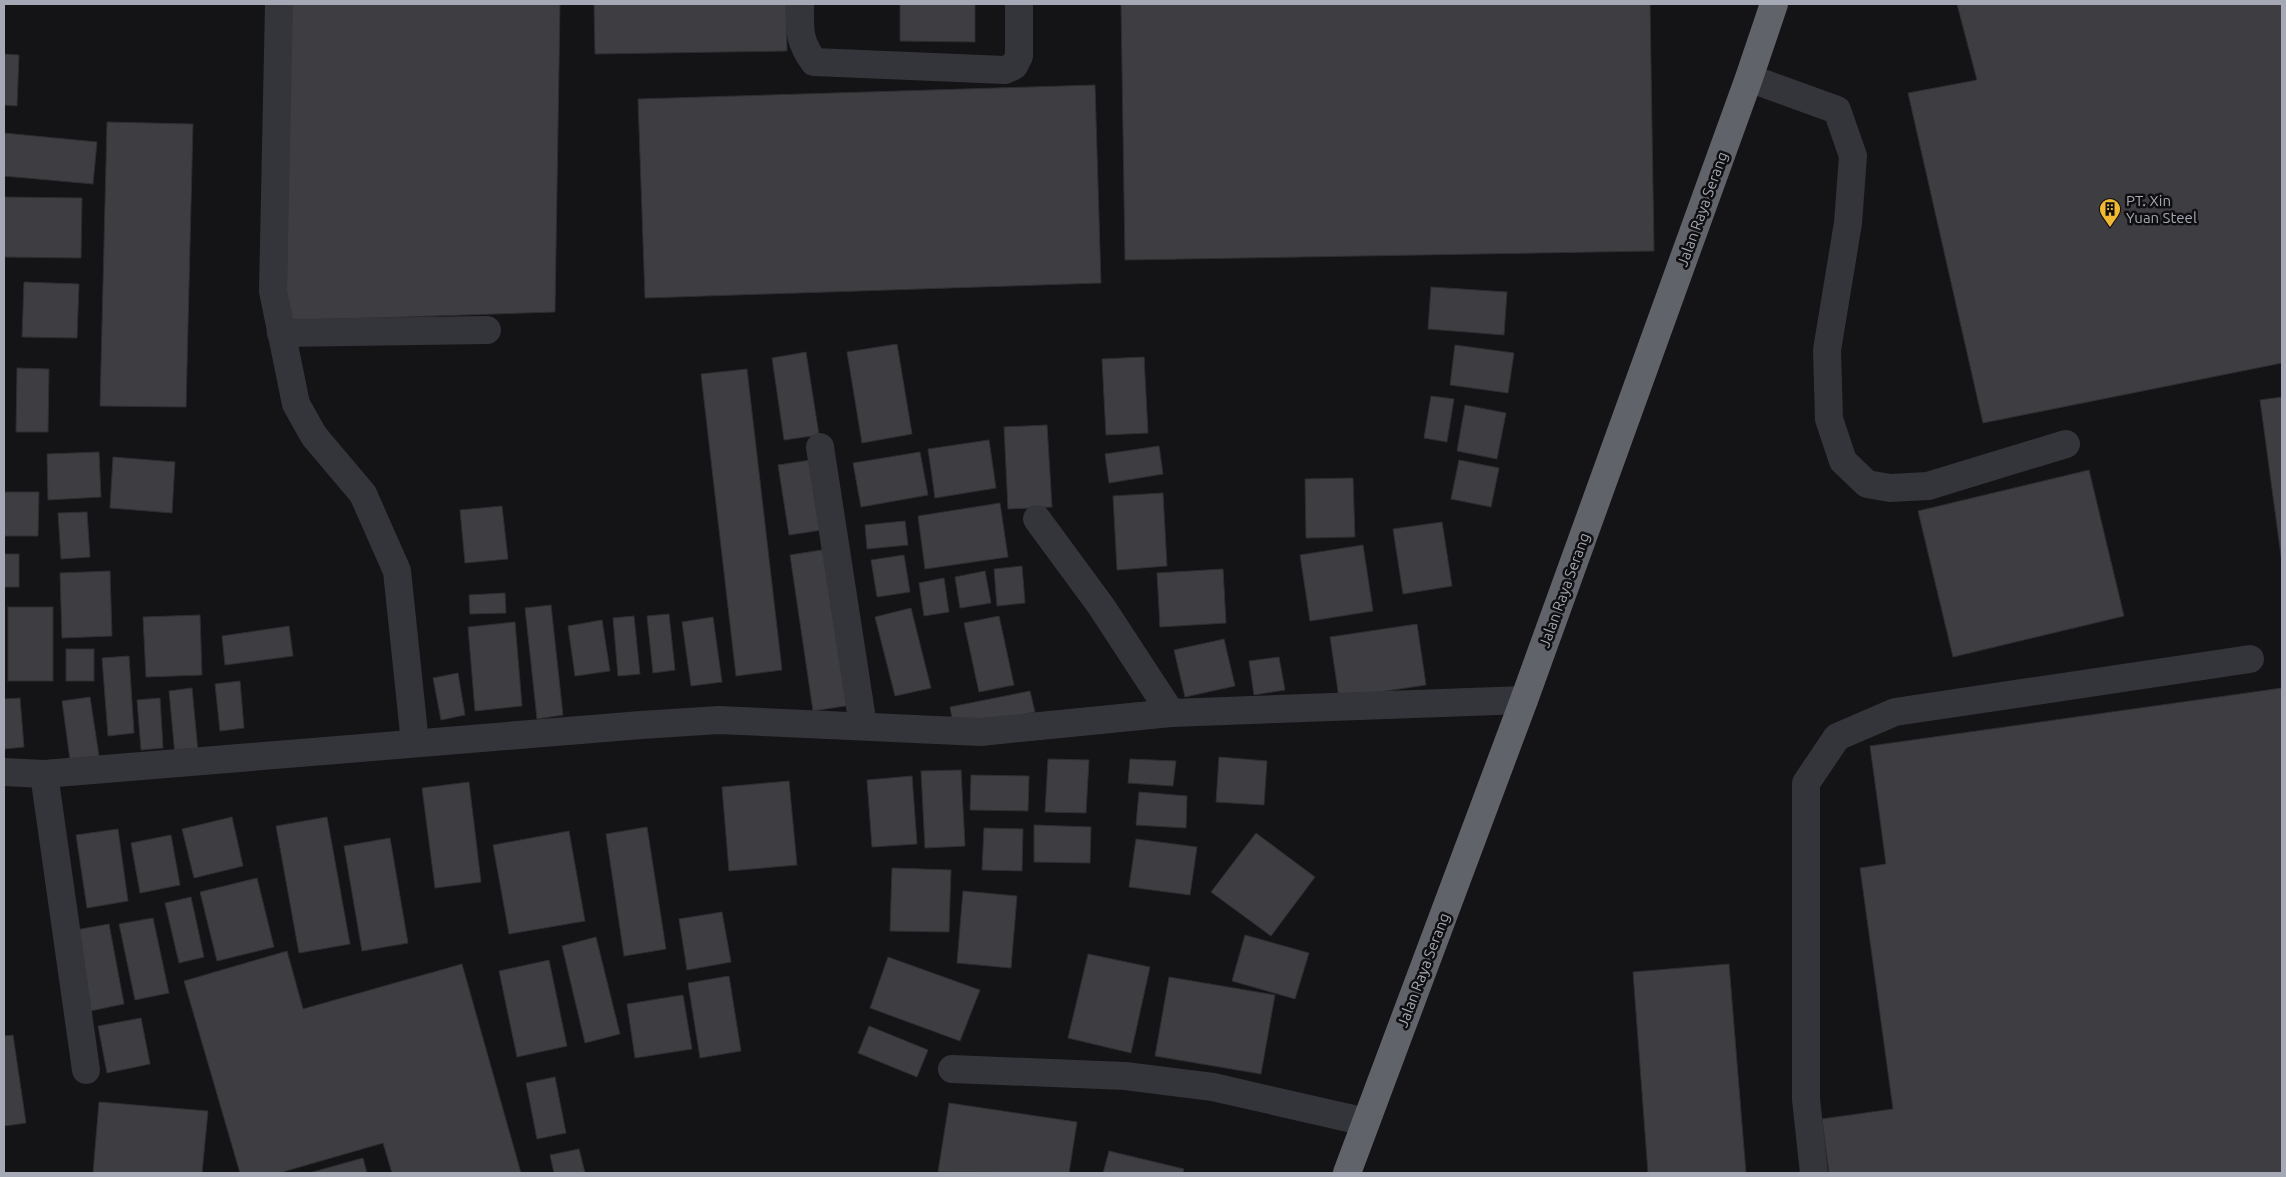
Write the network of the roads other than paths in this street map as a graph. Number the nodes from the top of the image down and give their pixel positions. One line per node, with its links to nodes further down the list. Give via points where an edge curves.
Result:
1 (279, 4): 7 (street, via 273,291)
2 (800, 4): 3 (street, via 800,37 814,62 1005,70 1014,66 1019,56)
3 (1019, 4)
4 (1774, 4): 5 (highway, Jalan Raya Serang)
5 (1749, 78): 8 (street, via 1837,110 1853,156 1848,223 1827,350 1829,419 1843,461 1867,484 1890,488 1928,486); 12 (highway, Jalan Raya Serang)
6 (487, 330): 7 (street)
7 (282, 333): 15 (street, via 296,404 314,436 363,494 396,571)
8 (2066, 444)
9 (820, 446): 14 (street)
10 (1037, 519): 13 (street, via 1101,606)
11 (2250, 659): 22 (street, via 1895,712 1837,737 1806,782 1806,1099)
12 (1524, 700): 13 (street); 20 (highway, Jalan Raya Serang)
13 (1171, 713): 14 (street, via 980,732)
14 (863, 726): 15 (street, via 719,720)
15 (415, 743): 17 (street)
16 (4, 772): 17 (street)
17 (44, 774): 19 (street)
18 (952, 1069): 20 (street, via 1125,1076 1213,1087)
19 (86, 1070)
20 (1366, 1122): 21 (highway, Jalan Raya Serang)
21 (1348, 1173)
22 (1814, 1173)

